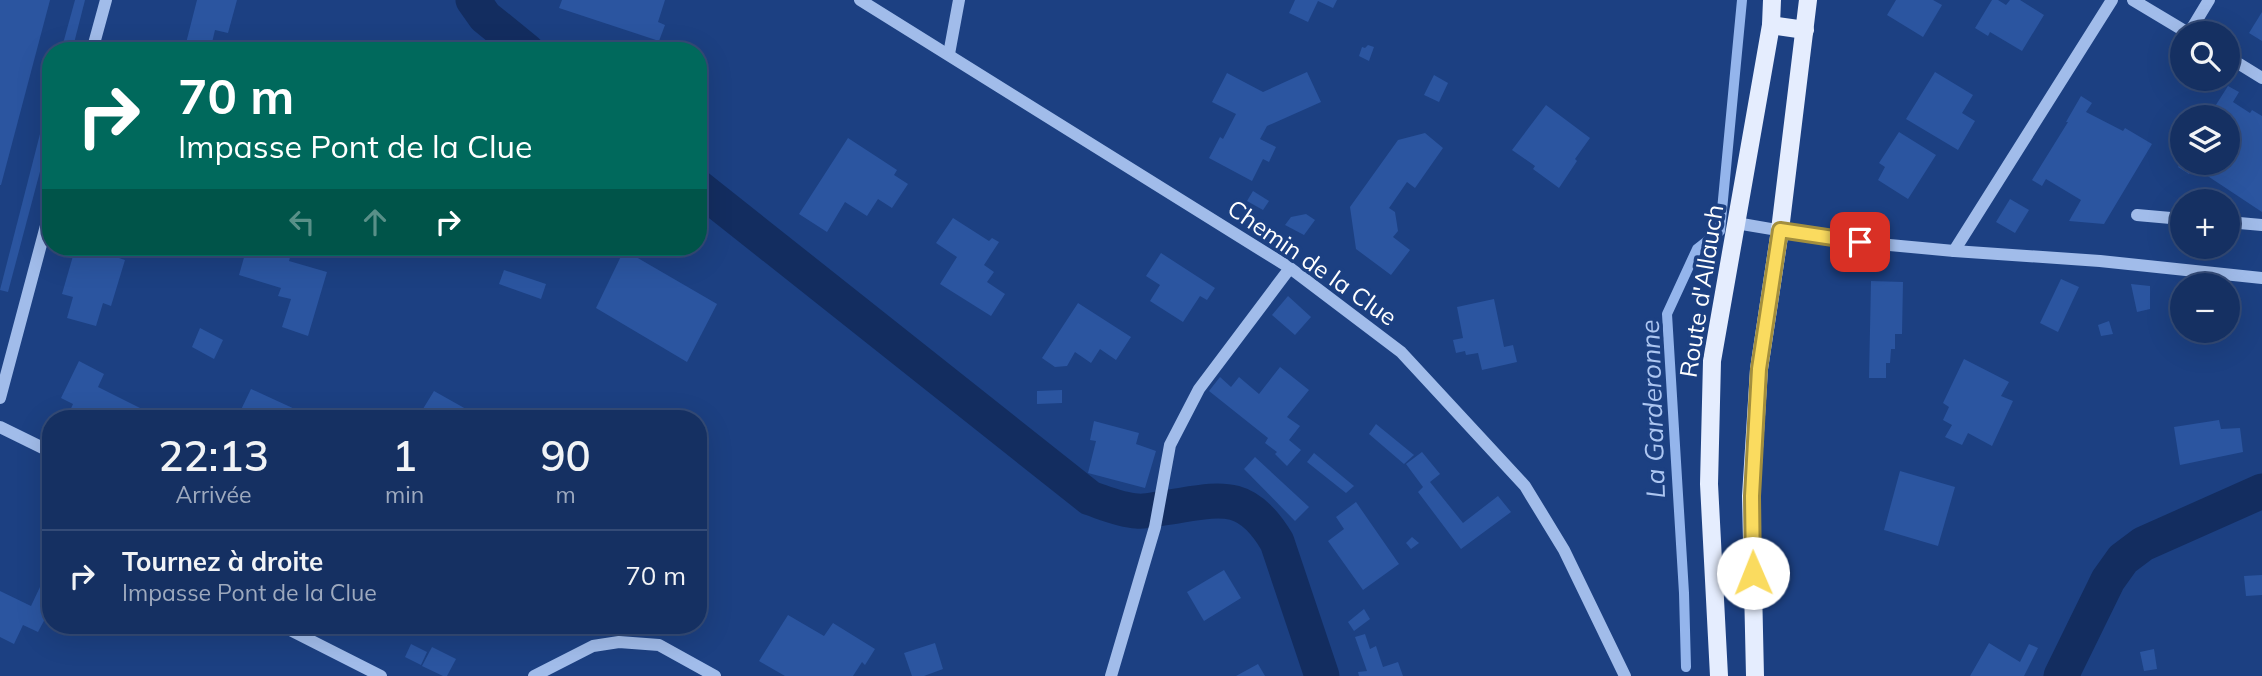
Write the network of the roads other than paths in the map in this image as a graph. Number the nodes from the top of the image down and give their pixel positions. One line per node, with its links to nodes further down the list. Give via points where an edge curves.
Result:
1 (106, 0): 13 (street)
2 (860, 0): 14 (street, Chemin de la Clue)
3 (959, 0): 14 (street)
4 (1772, 0): 11 (main road, Route d'Allauch)
5 (1808, 0): 12 (main road)
6 (2112, 0): 24 (street)
7 (2133, 0): 10 (street)
8 (2209, 0): 9 (street)
9 (2196, 21)
10 (2170, 22)
11 (1771, 25): 12 (main road); 19 (main road, Route d'Allauch)
12 (1805, 30): 22 (main road)
13 (94, 42)
14 (949, 54): 25 (street, Chemin de la Clue)
15 (2240, 64): 16 (street)
16 (2262, 78)
17 (2137, 215): 18 (street)
18 (2170, 218)
19 (1736, 223): 22 (street); 36 (main road, Route d'Allauch, via 1712,361 1709,484)
20 (2240, 223): 21 (street)
21 (2262, 225)
22 (1780, 230): 24 (street); 37 (main road, via 1759,369 1754,458)
23 (42, 241): 27 (street)
24 (1954, 251): 26 (street)
25 (1290, 268): 34 (street, via 1199,389 1170,445 1154,527); 35 (street, Chemin de la Clue, via 1401,352 1525,486 1564,550)
26 (2262, 278)
27 (0, 398)
28 (0, 427): 29 (street)
29 (42, 448)
30 (298, 634): 31 (street)
31 (381, 676)
32 (534, 676): 33 (street, via 593,646 619,642 659,645)
33 (715, 676)
34 (1111, 676)
35 (1625, 676)
36 (1719, 676)
37 (1755, 676)

